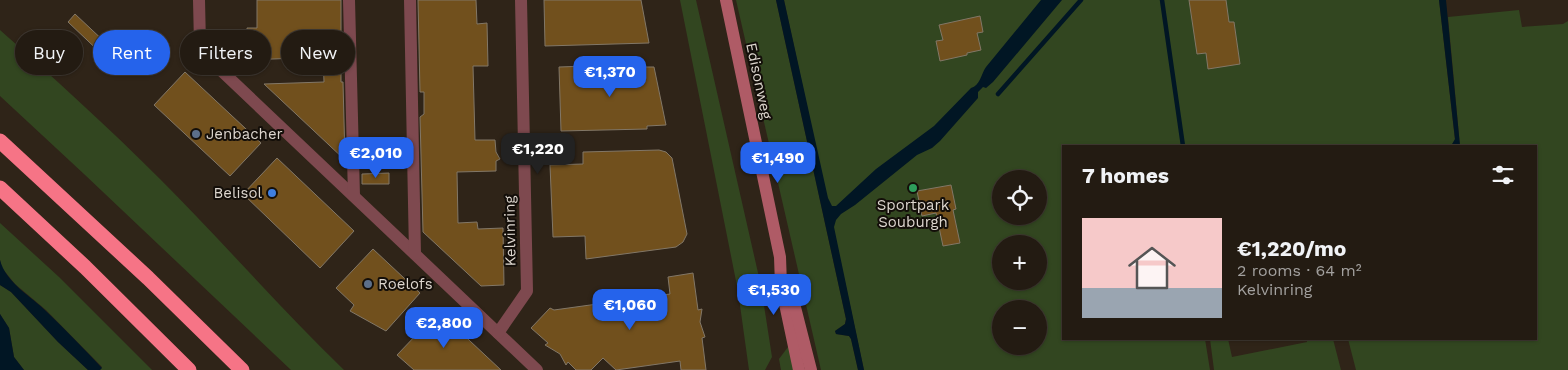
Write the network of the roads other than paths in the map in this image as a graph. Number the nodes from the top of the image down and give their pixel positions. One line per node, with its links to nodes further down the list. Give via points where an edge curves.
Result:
1 (199, 0): 8 (street, via 200,44 209,59)
2 (349, 0): 8 (street)
3 (410, 0): 9 (street)
4 (521, 0): 11 (street, Kelvinring, via 527,291)
5 (726, 0): 10 (street, Edisonweg)
6 (0, 140): 13 (highway)
7 (0, 188): 12 (highway)
8 (354, 196): 9 (street)
9 (415, 254): 11 (street)
10 (780, 257): 15 (street, Edisonweg, via 781,285); 16 (street, Edisonweg)
11 (498, 333): 14 (street)
12 (189, 370)
13 (242, 370)
14 (537, 370)
15 (800, 370)
16 (811, 370)

